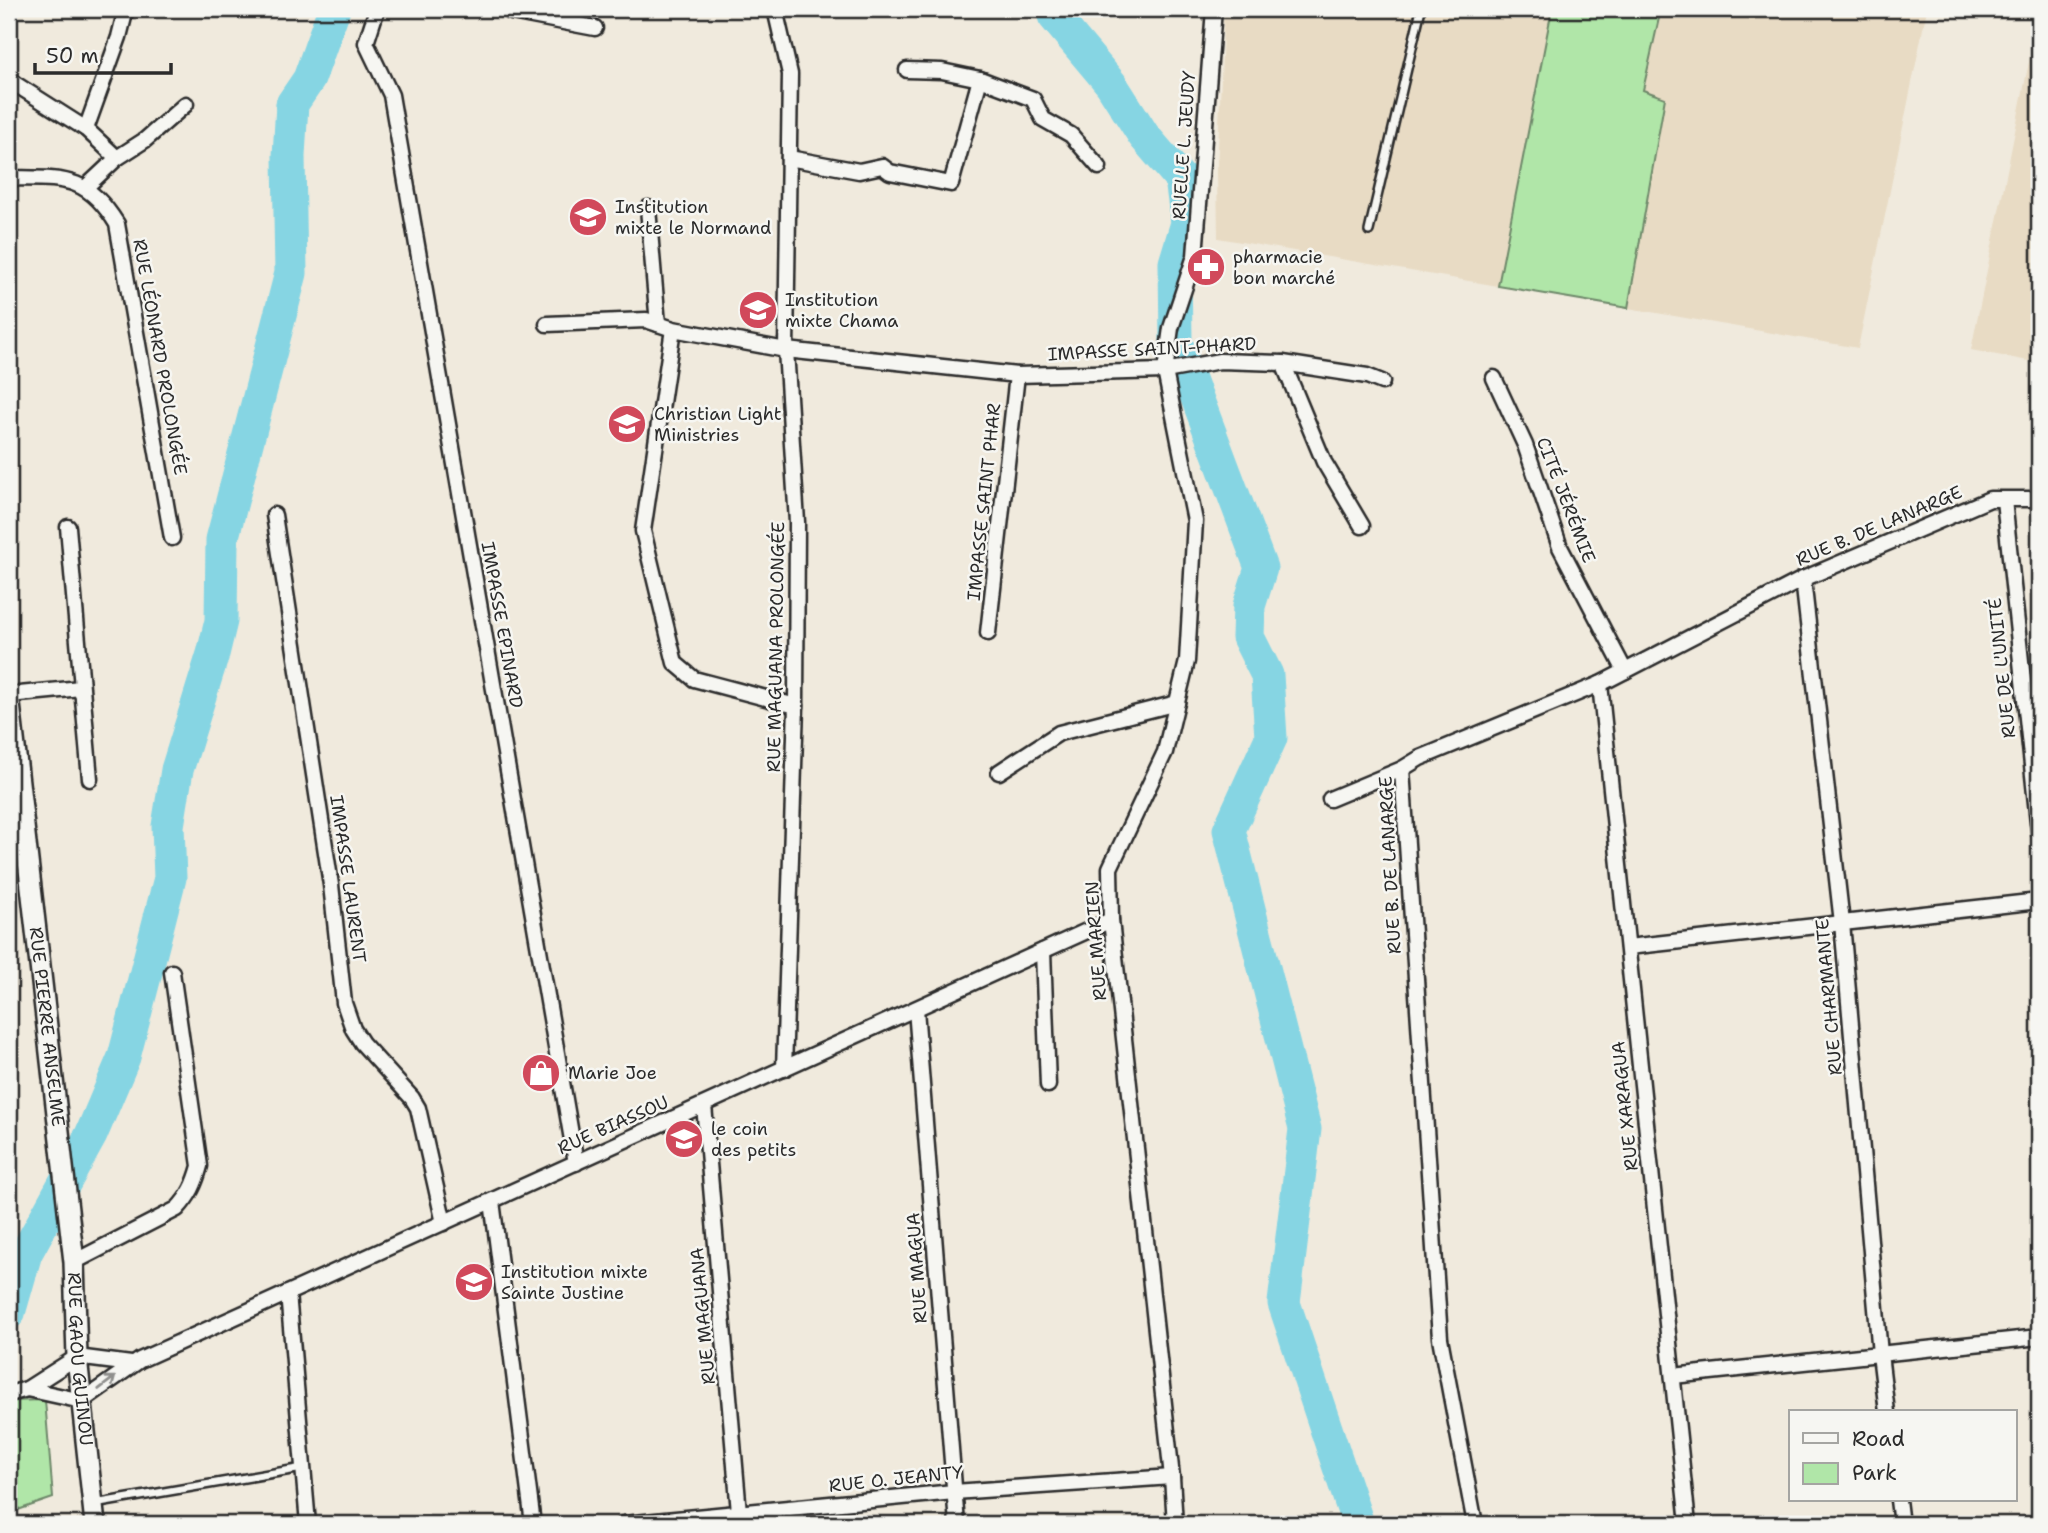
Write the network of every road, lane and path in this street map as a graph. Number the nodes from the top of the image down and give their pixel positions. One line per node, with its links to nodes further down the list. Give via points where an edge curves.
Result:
1 (126, 9): 12 (street)
2 (377, 9): 59 (street, IMPASSE EPINARD, via 366,43 391,95)
3 (511, 9): 7 (street)
4 (775, 9): 14 (street, RUE MAGUANA PROLONGÉE, via 790,74)
5 (1214, 9): 22 (street, RUELLE L. JEUDY, via 1195,257)
6 (1421, 9): 19 (lane)
7 (595, 28)
8 (907, 70): 9 (street)
9 (980, 79): 14 (street, via 951,184 890,172 882,166 859,171); 15 (street, via 1033,99 1043,119 1071,135)
10 (9, 80): 12 (street)
11 (186, 104): 13 (street)
12 (86, 129): 13 (street)
13 (117, 158): 17 (street)
14 (789, 158): 23 (street, RUE MAGUANA PROLONGÉE)
15 (1099, 167)
16 (9, 178): 17 (street, RUE LÉONARD PROLONGÉE, via 65,179)
17 (85, 188): 34 (street, RUE LÉONARD PROLONGÉE, via 104,202 117,224)
18 (648, 208): 21 (street)
19 (1369, 231)
20 (547, 324): 21 (street, IMPASSE SAINT-PHARD, via 646,320)
21 (666, 326): 23 (street, IMPASSE SAINT-PHARD); 42 (street, via 643,531 675,663 694,678)
22 (1171, 328): 25 (street, RUE MARIEN)
23 (786, 350): 26 (street, IMPASSE SAINT-PHARD); 42 (street, RUE MAGUANA PROLONGÉE, via 797,522)
24 (1283, 363): 25 (street, IMPASSE SAINT-PHARD, via 1220,361); 28 (street, IMPASSE SAINT-PHARD); 32 (street, via 1324,462)
25 (1165, 371): 26 (street, IMPASSE SAINT-PHARD); 41 (street, RUE MARIEN, via 1195,521 1188,661)
26 (1017, 375): 36 (street, IMPASSE SAINT PHAR)
27 (1494, 378): 37 (street, CITÉ JÉRÉMIE, via 1525,445 1560,547)
28 (1382, 382)
29 (2039, 499): 30 (street, RUE B. DE LANARGE)
30 (2004, 500): 35 (street, RUE B. DE LANARGE, via 1990,499); 47 (street, RUE DE L'UNITÉ)
31 (274, 515): 61 (street, IMPASSE LAURENT, via 331,886 344,1003 362,1043 418,1108)
32 (1362, 526)
33 (68, 527): 39 (street)
34 (172, 538)
35 (1803, 579): 37 (street, RUE B. DE LANARGE); 51 (street, RUE CHARMANTE)
36 (988, 633)
37 (1625, 671): 38 (street, RUE B. DE LANARGE)
38 (1600, 684): 43 (street, RUE B. DE LANARGE); 52 (street, RUE XARAGUA)
39 (82, 688): 40 (street); 45 (street)
40 (9, 695): 48 (street, RUE PIERRE ANSELME)
41 (1177, 703): 44 (street, via 1059,733); 50 (street, RUE MARIEN, via 1165,752 1110,868)
42 (796, 706): 56 (street, RUE MAGUANA PROLONGÉE)
43 (1402, 769): 46 (street); 84 (street, RUE B. DE LANARGE, via 1440,1338)
44 (999, 772)
45 (90, 779)
46 (1330, 799)
47 (2039, 832)
48 (17, 848): 62 (street, RUE PIERRE ANSELME)
49 (2039, 901): 51 (street)
50 (1111, 920): 53 (street, RUE BIASSOU); 74 (street, RUE MARIEN)
51 (1842, 923): 52 (street); 65 (street, RUE CHARMANTE)
52 (1628, 947): 68 (street, RUE XARAGUA)
53 (1043, 951): 55 (street, RUE BIASSOU); 57 (street)
54 (172, 972): 62 (street, RUE GAOU GUINOU, via 200,1166 195,1184 177,1209)
55 (916, 1009): 56 (street, RUE BIASSOU); 75 (street, RUE MAGUA)
56 (783, 1069): 58 (street, RUE BIASSOU)
57 (1048, 1085)
58 (704, 1105): 59 (street, RUE BIASSOU); 78 (street, RUE MAGUANA)
59 (576, 1163): 60 (street, RUE BIASSOU)
60 (492, 1201): 61 (street, RUE BIASSOU); 80 (street)
61 (444, 1223): 63 (street, RUE BIASSOU)
62 (74, 1262): 66 (street, RUE GAOU GUINOU)
63 (288, 1293): 67 (street, RUE BIASSOU); 73 (street)
64 (2039, 1337): 65 (street)
65 (1880, 1354): 68 (street); 72 (street, RUE CHARMANTE)
66 (77, 1357): 67 (street); 69 (street); 71 (street, RUE GAOU GUINOU)
67 (131, 1364): 71 (street, RUE BIASSOU, one-way to 67)
68 (1673, 1376): 85 (street, RUE XARAGUA)
69 (27, 1389): 70 (street); 71 (street)
70 (9, 1394)
71 (82, 1401): 77 (street, RUE GAOU GUINOU)
72 (1887, 1410)
73 (303, 1468): 77 (lane); 79 (street)
74 (1172, 1477): 75 (street, RUE O. JEANTY); 83 (street, RUE MARIEN)
75 (954, 1492): 78 (street, RUE O. JEANTY); 82 (street, RUE MAGUA)
76 (1898, 1502): 86 (street)
77 (94, 1514)
78 (739, 1519): 81 (street, RUE O. JEANTY)
79 (308, 1524)
80 (533, 1524)
81 (624, 1524)
82 (957, 1524)
83 (1175, 1524)
84 (1475, 1524)
85 (1688, 1524)
86 (1901, 1524)

